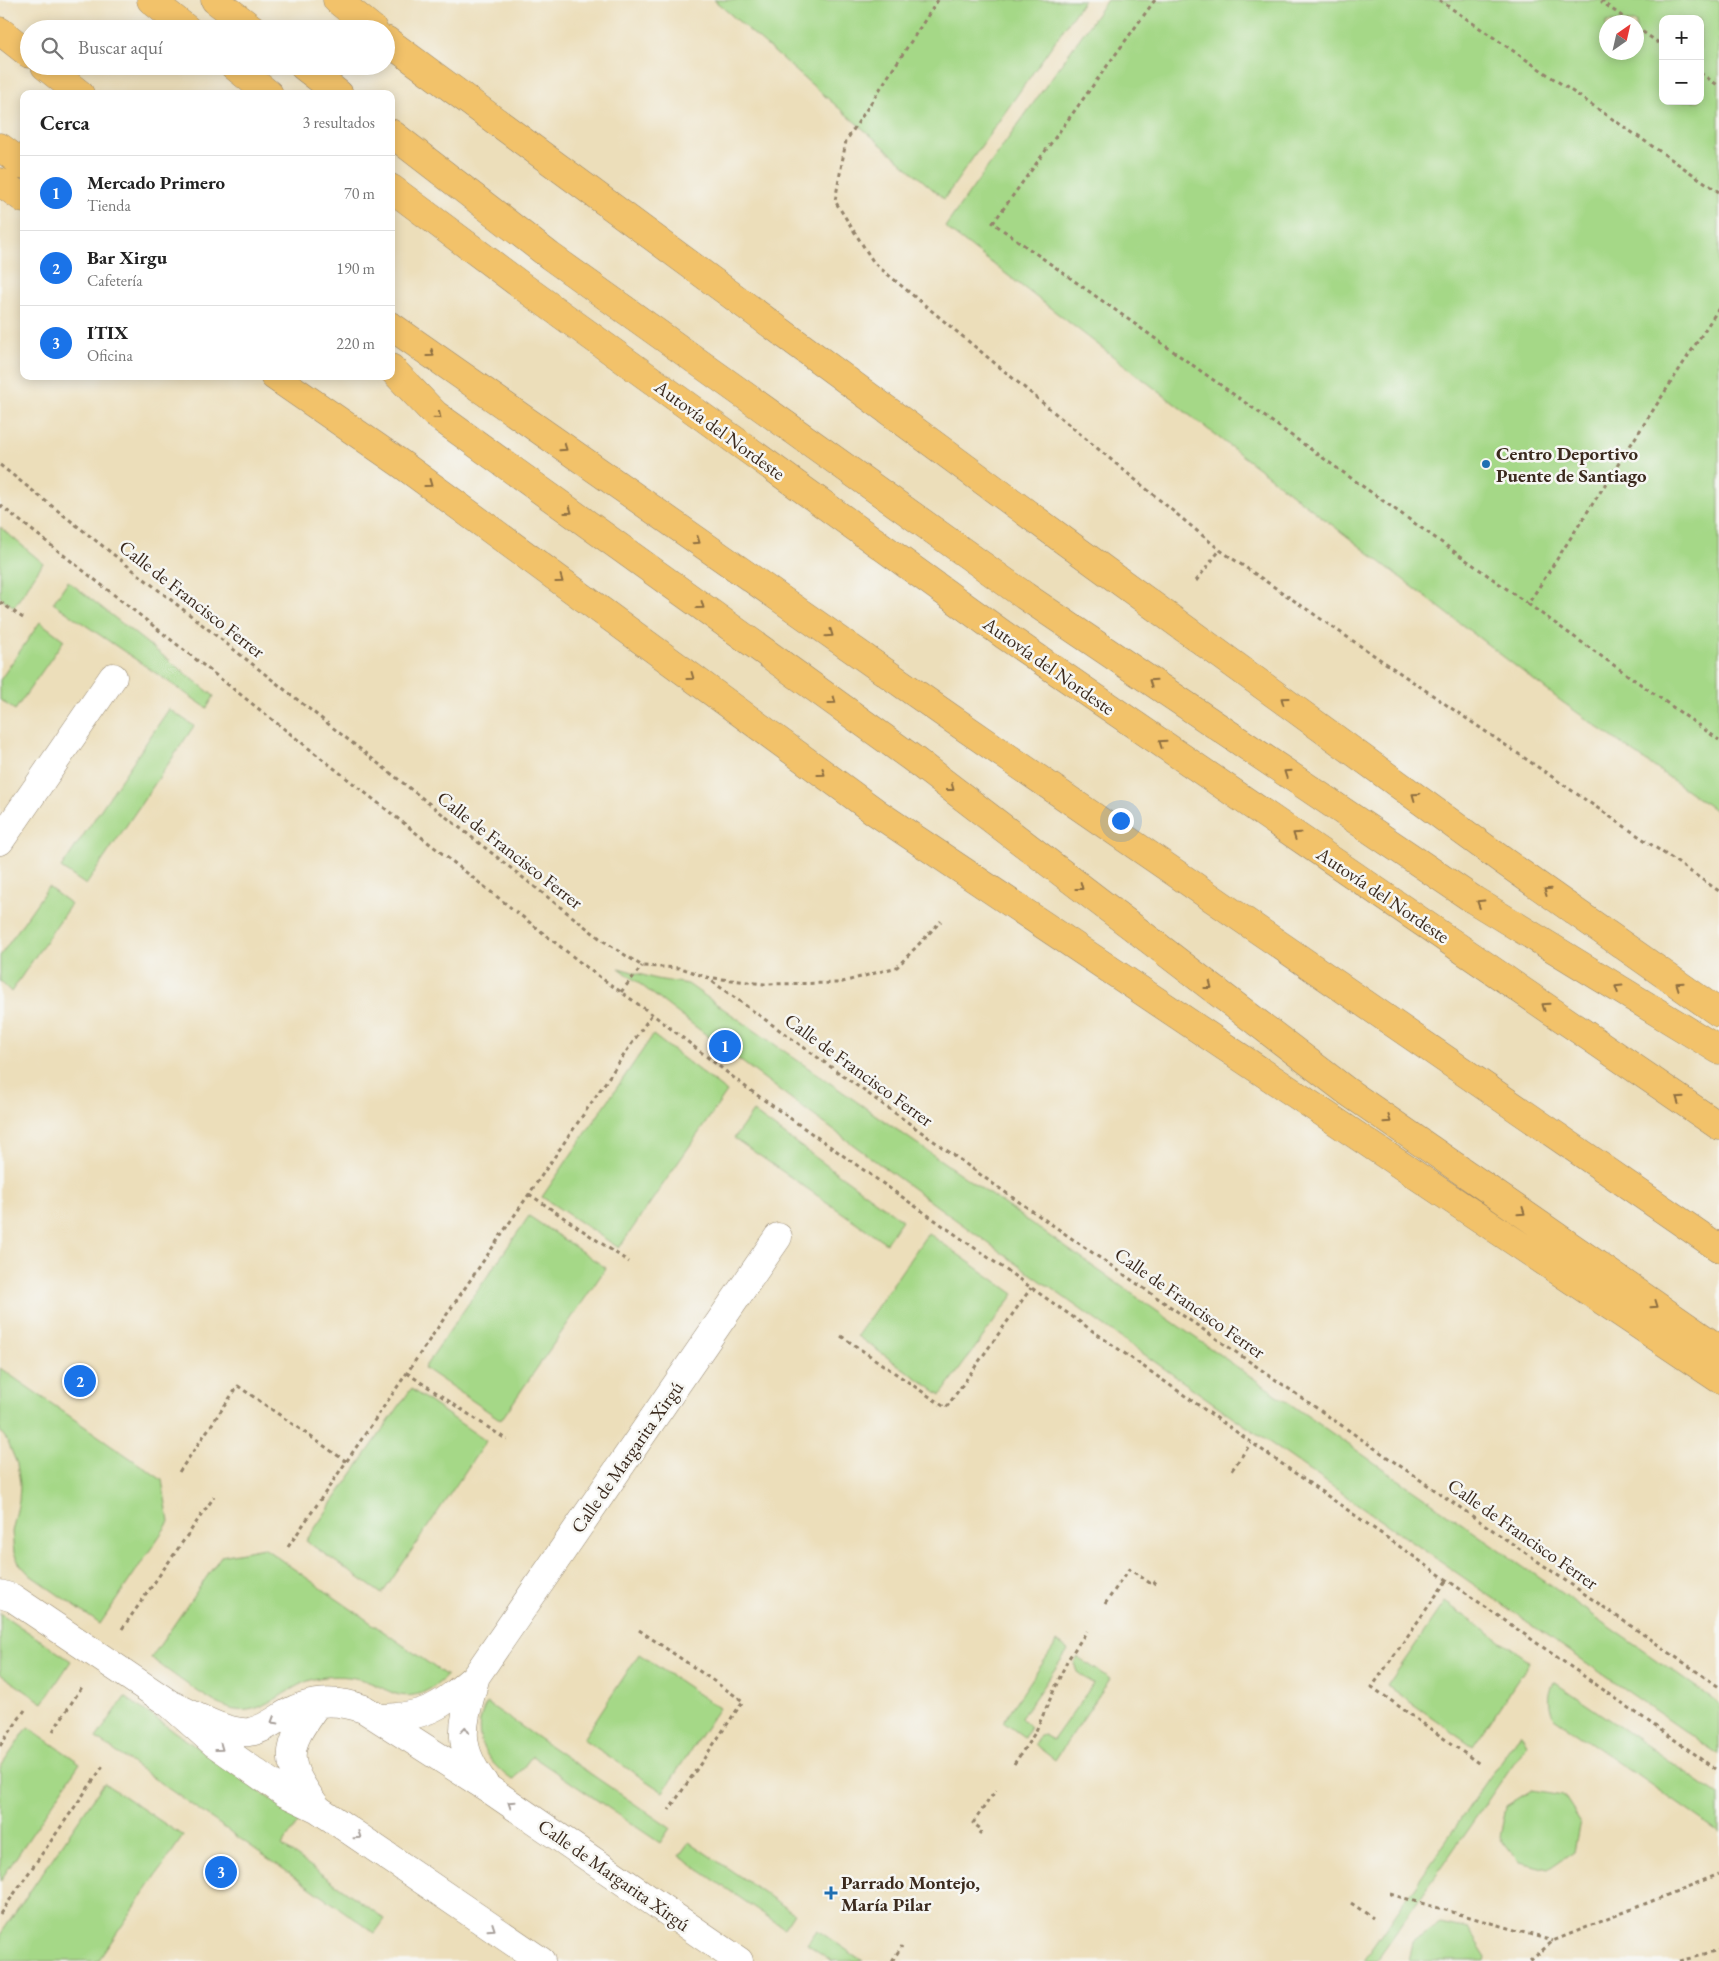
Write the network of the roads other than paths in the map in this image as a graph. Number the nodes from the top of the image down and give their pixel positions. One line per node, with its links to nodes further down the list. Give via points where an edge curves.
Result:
1 (151, 0): 4 (highway)
2 (215, 0): 5 (highway)
3 (338, 0): 6 (highway)
4 (176, 20)
5 (241, 20)
6 (362, 20)
7 (0, 31): 8 (highway)
8 (20, 47)
9 (395, 47): 29 (highway, one-way to 9, via 1502,860 1066,542)
10 (56, 75): 13 (highway)
11 (245, 75): 14 (highway)
12 (315, 75): 15 (highway)
13 (75, 90)
14 (264, 90)
15 (334, 90)
16 (395, 137): 30 (highway, one-way to 16, via 1474,900 1025,596 550,256)
17 (0, 147): 18 (highway)
18 (20, 162)
19 (0, 182): 21 (highway)
20 (395, 191): 31 (highway, Autovía del Nordeste, one-way to 20, via 1004,635)
21 (20, 196)
22 (395, 329): 33 (highway, one-way to 33, via 945,714)
23 (395, 372): 34 (highway, one-way to 34, via 435,414 912,758 1348,1092)
24 (280, 380): 26 (highway)
25 (301, 380): 26 (highway)
26 (400, 463): 35 (highway, one-way to 35, via 876,813)
27 (113, 676): 28 (street)
28 (0, 841)
29 (1719, 1013)
30 (1719, 1050)
31 (1719, 1126)
32 (778, 1237): 38 (street, Calle de Margarita Xirgú)
33 (1719, 1248)
34 (1719, 1349)
35 (1719, 1379)
36 (0, 1575): 37 (street, Calle de Margarita Xirgú)
37 (6, 1596): 40 (street, Calle de Margarita Xirgú)
38 (476, 1676): 41 (street, Calle de Margarita Xirgú, via 446,1702 430,1710 398,1718); 42 (street, Calle de Margarita Xirgú, one-way to 38, via 472,1768 463,1745 464,1726)
39 (318, 1703): 40 (street, Calle de Margarita Xirgú, one-way to 40, via 295,1709 250,1732 224,1728); 41 (street, Calle de Margarita Xirgú, via 351,1704); 43 (street, Calle de Margarita Xirgú, via 296,1735 292,1748 295,1774)
40 (170, 1704): 43 (street, Calle de Margarita Xirgú, one-way to 43, via 214,1743 285,1794)
41 (379, 1718): 42 (street, Calle de Margarita Xirgú)
42 (489, 1789): 45 (street, Calle de Margarita Xirgú, one-way to 42)
43 (318, 1809): 44 (street, Calle de Margarita Xirgú, one-way to 44)
44 (541, 1961)
45 (739, 1961)

